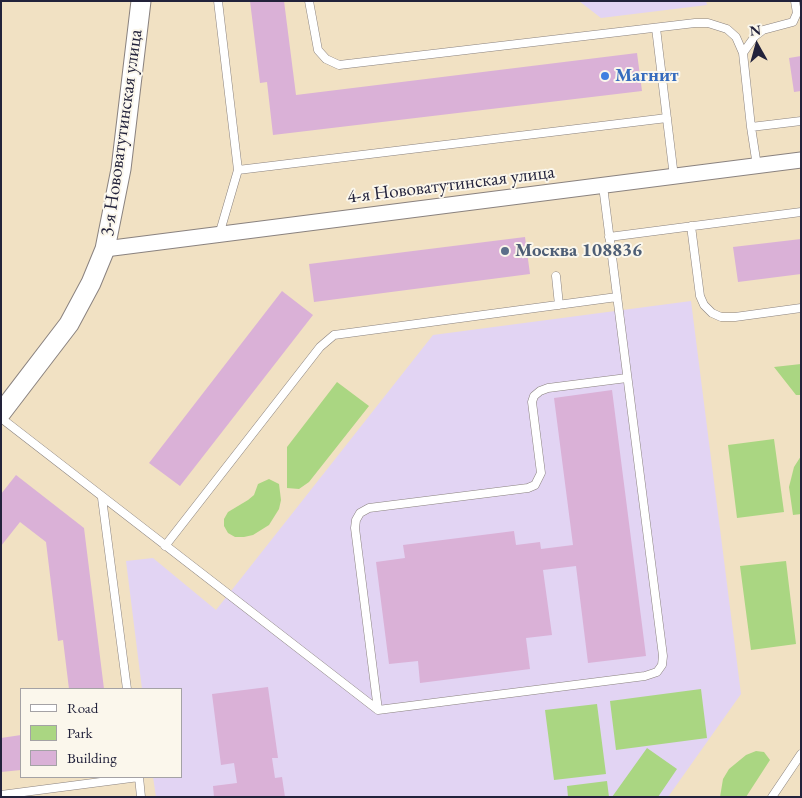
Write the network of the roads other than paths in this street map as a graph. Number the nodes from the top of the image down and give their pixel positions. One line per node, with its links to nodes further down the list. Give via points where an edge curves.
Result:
1 (140, 1): 19 (street, 3-я Нововатутинская улица, via 121,169)
2 (218, 1): 12 (lane)
3 (309, 1): 5 (lane, via 318,50 326,59 339,65)
4 (795, 1): 6 (lane, via 793,22 763,30)
5 (656, 28): 6 (lane, via 695,23 719,25 736,38); 7 (lane)
6 (743, 53): 9 (lane)
7 (667, 118): 12 (lane); 13 (lane)
8 (801, 121): 9 (lane)
9 (751, 127): 11 (lane)
10 (801, 160): 11 (street, 4-я Нововатутинская улица)
11 (757, 166): 13 (street, 4-я Нововатутинская улица)
12 (238, 170): 17 (lane)
13 (674, 177): 14 (street, 4-я Нововатутинская улица)
14 (603, 186): 17 (street, 4-я Нововатутинская улица); 18 (lane)
15 (801, 212): 16 (lane)
16 (691, 226): 18 (lane); 23 (lane, via 700,296 712,313 735,317)
17 (218, 235): 19 (street, 4-я Нововатутинская улица)
18 (609, 237): 21 (lane)
19 (105, 249): 25 (street, 3-я Нововатутинская улица, via 69,324)
20 (556, 276): 22 (lane)
21 (617, 297): 22 (lane); 24 (lane)
22 (560, 305): 28 (lane, via 334,334 320,347)
23 (801, 308)
24 (627, 378): 30 (lane, via 548,388 534,396 532,402 541,473 535,485 369,508 360,513 355,528); 30 (lane, via 663,656 657,672)
25 (1, 413)
26 (1, 418): 27 (lane)
27 (102, 498): 28 (lane); 29 (lane)
28 (165, 546): 30 (lane)
29 (127, 688)
30 (378, 710)
31 (801, 754): 36 (lane)
32 (131, 778): 34 (lane)
33 (139, 778): 35 (lane)
34 (1, 795)
35 (142, 797)
36 (772, 797)

